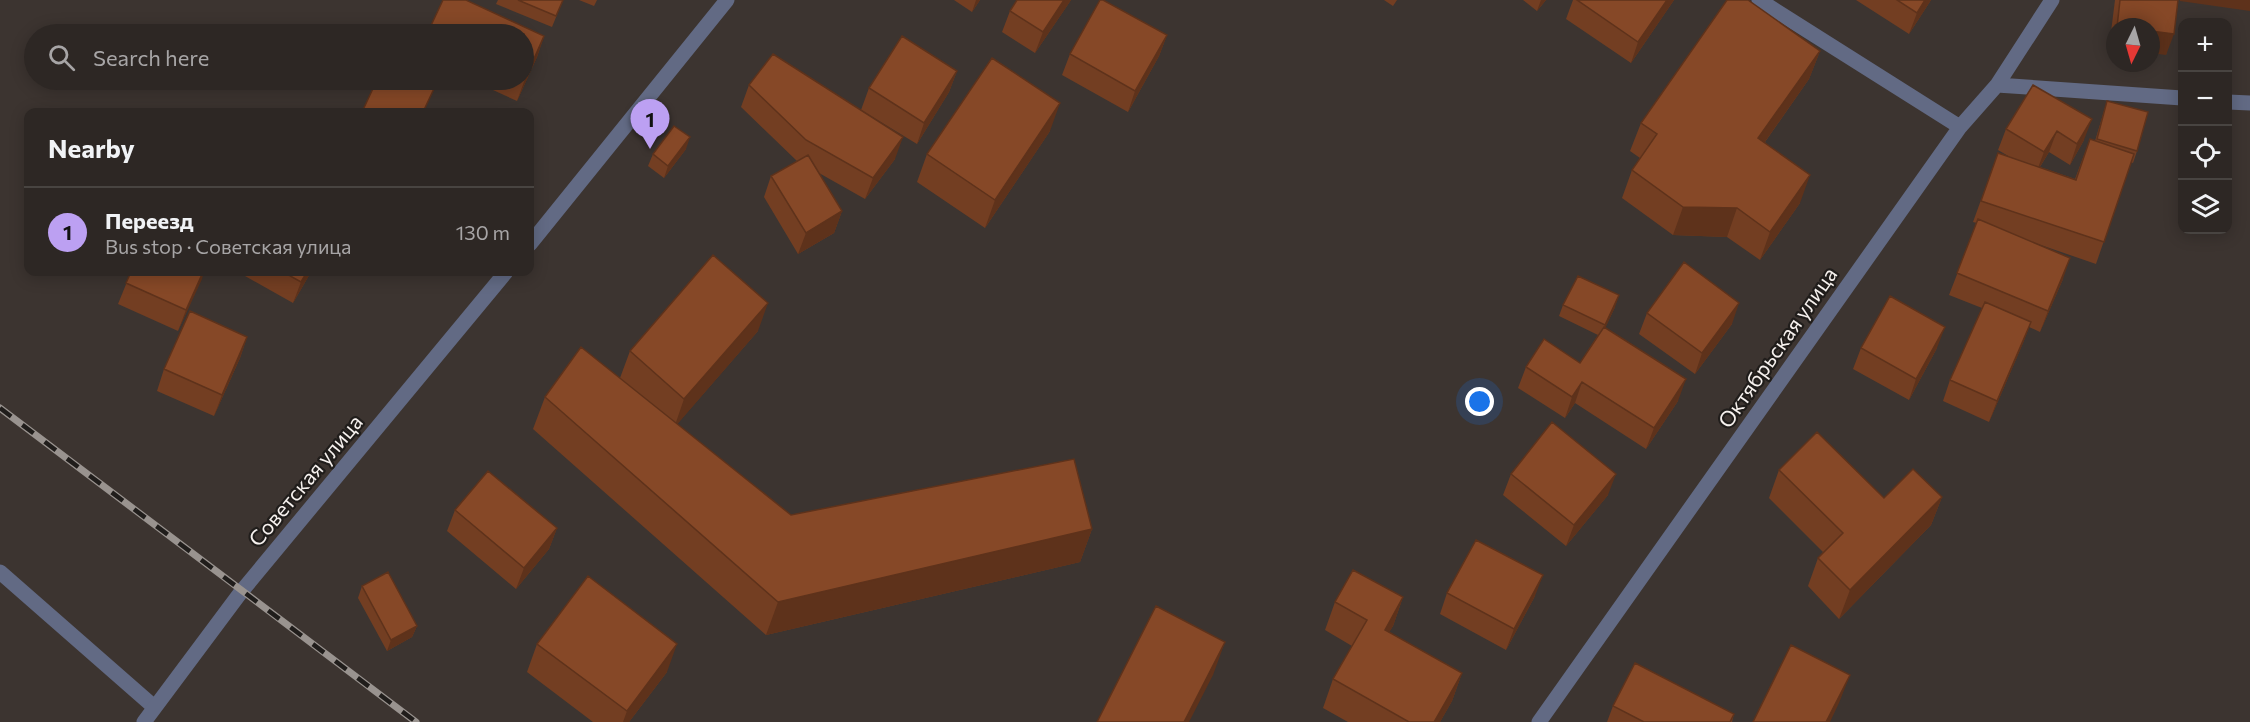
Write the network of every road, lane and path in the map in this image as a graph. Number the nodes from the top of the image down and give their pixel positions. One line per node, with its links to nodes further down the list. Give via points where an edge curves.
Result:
1 (727, 0): 9 (street)
2 (1759, 0): 8 (street)
3 (2052, 0): 4 (street, Октябрьская улица)
4 (1997, 85): 5 (street); 8 (street, Октябрьская улица)
5 (2178, 98)
6 (2232, 102): 7 (street)
7 (2250, 103)
8 (1960, 127): 14 (street, Октябрьская улица)
9 (534, 239)
10 (503, 276): 12 (street, Советская улица, via 241,592)
11 (0, 572): 12 (street)
12 (153, 706): 13 (street, Советская улица)
13 (144, 722)
14 (1539, 722)

